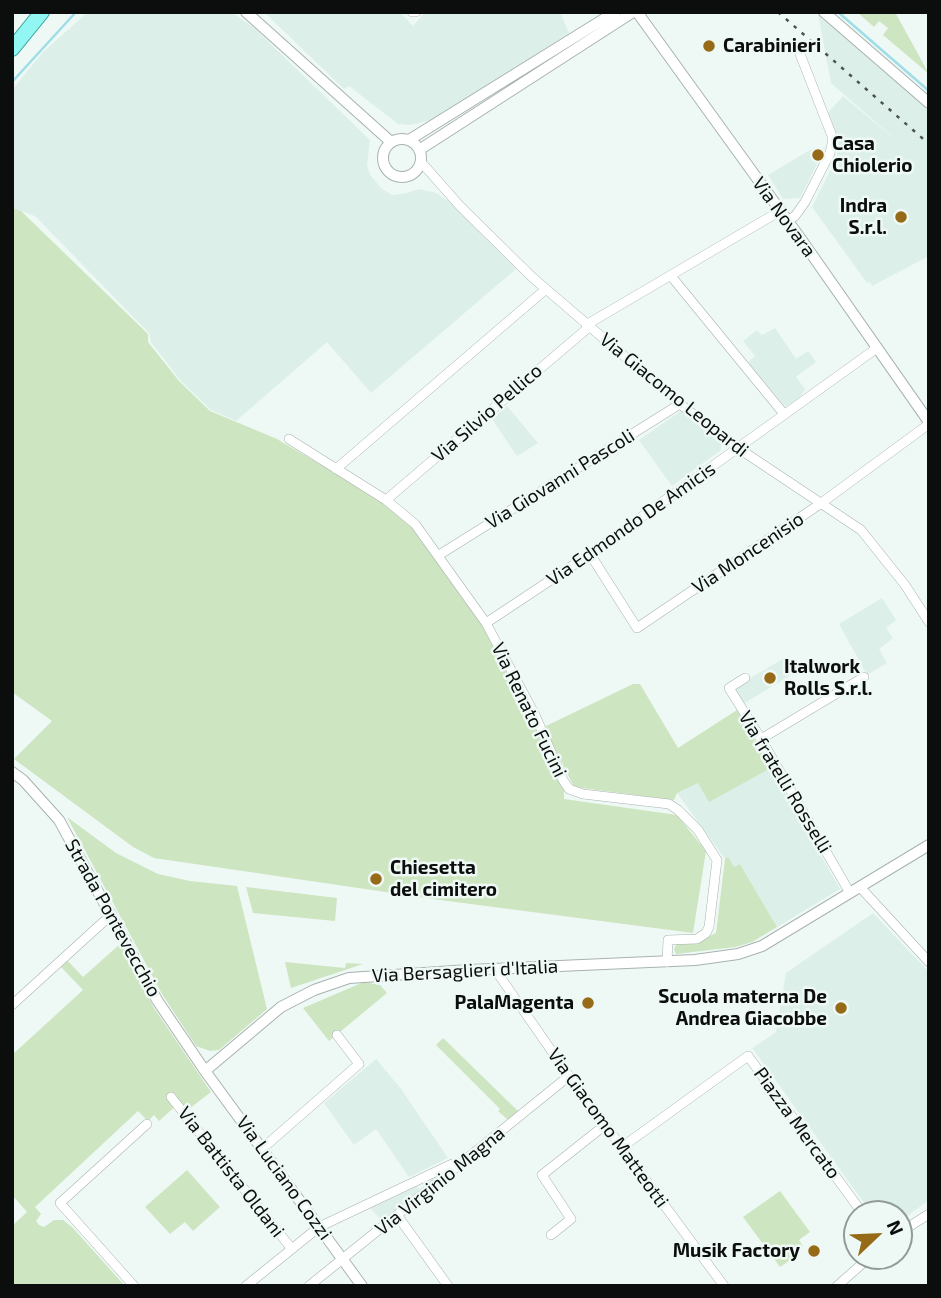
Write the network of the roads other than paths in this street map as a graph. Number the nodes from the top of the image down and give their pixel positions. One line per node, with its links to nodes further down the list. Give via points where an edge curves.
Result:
1 (42, 12): 6 (main road)
2 (246, 12): 11 (street)
3 (615, 12): 8 (street)
4 (635, 12): 8 (street); 14 (street, Via Novara)
5 (824, 12): 9 (street)
6 (12, 49)
7 (800, 54): 15 (street, via 832,144 805,202)
8 (515, 81): 10 (street); 12 (street)
9 (929, 103)
10 (409, 140): 11 (street); 12 (street)
11 (391, 142): 13 (street, via 383,159 394,175 410,176)
12 (419, 150): 13 (street)
13 (421, 162): 17 (street, Via Giacomo Leopardi)
14 (780, 212): 15 (street, Via Novara); 16 (street, Via Silvio Pellico)
15 (787, 221): 19 (street, Via Novara)
16 (671, 276): 18 (street, Via Silvio Pellico); 21 (street)
17 (546, 289): 18 (street, Via Giacomo Leopardi); 25 (street)
18 (587, 326): 20 (street, Via Giacomo Leopardi); 26 (street, Via Silvio Pellico)
19 (877, 348): 21 (street, Via Edmondo De Amicis); 22 (street, Via Novara)
20 (680, 404): 24 (street, Via Giacomo Leopardi); 29 (street, Via Giovanni Pascoli)
21 (784, 414): 24 (street, Via Edmondo De Amicis)
22 (929, 423): 27 (street, Via Moncenisio)
23 (289, 439): 25 (street, Via Renato Fucini)
24 (738, 448): 27 (street, Via Giacomo Leopardi); 28 (street, Via Edmondo De Amicis)
25 (336, 468): 26 (street, Via Renato Fucini)
26 (386, 500): 29 (street, Via Renato Fucini, via 415,524)
27 (820, 504): 28 (street, Via Moncenisio, via 637,628); 30 (street, Via Giacomo Leopardi, via 861,530)
28 (590, 554): 31 (street, Via Edmondo De Amicis)
29 (439, 555): 31 (street, Via Renato Fucini)
30 (929, 622)
31 (486, 623): 39 (street, Via Renato Fucini, via 569,789 669,804 698,830 715,855 709,927 696,939 668,940)
32 (864, 677): 34 (street)
33 (745, 678): 34 (street, Via fratelli Rosselli, via 729,688)
34 (761, 739): 37 (street, Via fratelli Rosselli)
35 (12, 772): 38 (street, Strada Pontevecchio, via 59,820)
36 (929, 845): 37 (street, Via Bersaglieri d'Italia)
37 (855, 890): 39 (street, Via Bersaglieri d'Italia, via 753,949); 40 (street, Via fratelli Rosselli)
38 (112, 915): 42 (street); 44 (street, Strada Pontevecchio, via 158,1000)
39 (667, 962): 41 (street, Via Bersaglieri d'Italia)
40 (929, 962)
41 (495, 968): 44 (street, Via Bersaglieri d'Italia, via 371,975 335,982 281,1007); 45 (street, Via Giacomo Matteotti)
42 (12, 1005)
43 (337, 1035): 50 (street, via 359,1064)
44 (205, 1071): 50 (street, Via Luciano Cozzi)
45 (569, 1076): 48 (street, Via Giacomo Matteotti); 51 (street, Via Virginio Magna)
46 (172, 1097): 58 (street, Via Battista Oldani)
47 (147, 1124): 61 (street, via 60,1203)
48 (605, 1125): 49 (street, Via Giacomo Matteotti); 57 (street, via 542,1175 571,1219)
49 (622, 1147): 52 (street, Piazza Mercato, via 748,1056); 66 (street, Via Giacomo Matteotti)
50 (262, 1148): 56 (street, Via Luciano Cozzi)
51 (466, 1158): 54 (street, Via Virginio Magna); 56 (street)
52 (853, 1200)
53 (929, 1214): 55 (street)
54 (397, 1215): 59 (street, Via Virginio Magna); 65 (street)
55 (913, 1224)
56 (319, 1227): 58 (street); 59 (street, Via Luciano Cozzi)
57 (551, 1235)
58 (291, 1248): 62 (street)
59 (343, 1259): 63 (street, Via Virginio Magna); 64 (street, Via Luciano Cozzi)
60 (855, 1270): 67 (street)
61 (134, 1286)
62 (246, 1286)
63 (309, 1286)
64 (362, 1286)
65 (448, 1286)
66 (724, 1286)
67 (837, 1286)

